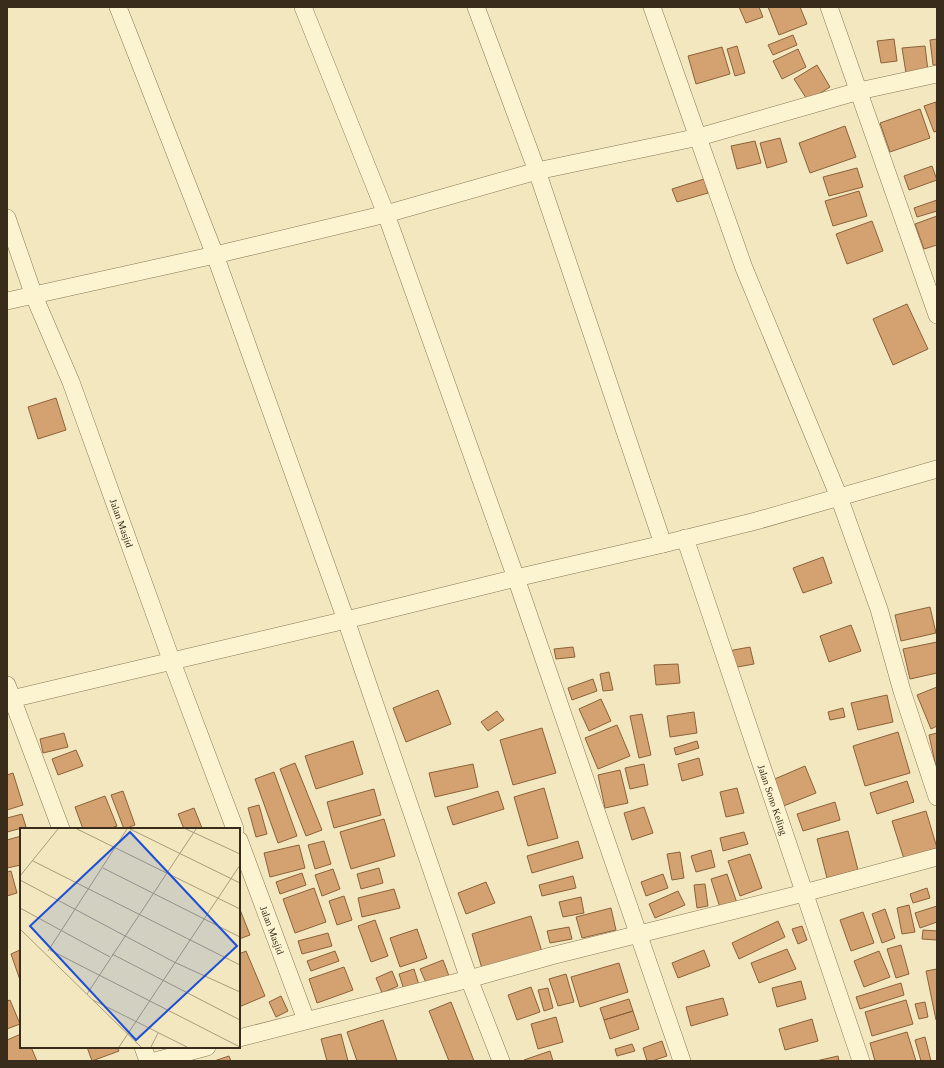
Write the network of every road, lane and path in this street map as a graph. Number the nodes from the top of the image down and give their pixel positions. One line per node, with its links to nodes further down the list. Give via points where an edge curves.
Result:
1 (118, 7): 12 (street)
2 (303, 7): 10 (street)
3 (476, 7): 9 (street)
4 (652, 7): 8 (street)
5 (829, 7): 7 (street)
6 (937, 74): 7 (street)
7 (859, 91): 8 (street); 15 (street)
8 (699, 137): 9 (street); 17 (street, via 744,268)
9 (537, 171): 10 (street); 19 (street)
10 (386, 214): 12 (street); 20 (street)
11 (7, 218): 13 (street, Jalan Masjid)
12 (215, 255): 13 (street); 21 (street)
13 (34, 296): 14 (street); 22 (street, Jalan Masjid, via 71,382)
14 (7, 301)
15 (937, 315)
16 (937, 469): 17 (street)
17 (838, 497): 18 (street); 24 (street, via 879,609 902,691)
18 (685, 538): 19 (street); 29 (street, Jalan Sono Keling)
19 (663, 544): 20 (street)
20 (516, 578): 21 (street); 30 (street)
21 (346, 620): 22 (street); 31 (street)
22 (172, 662): 23 (street); 26 (street, Jalan Masjid)
23 (9, 694): 25 (street)
24 (937, 797)
25 (61, 828)
26 (235, 828)
27 (240, 843): 32 (street, Jalan Masjid)
28 (937, 857): 29 (street)
29 (804, 893): 30 (street); 40 (street, Jalan Sono Keling)
30 (639, 933): 31 (street); 39 (street)
31 (469, 979): 32 (street); 38 (street)
32 (306, 1020): 33 (street)
33 (240, 1038)
34 (143, 1048): 36 (street)
35 (203, 1048): 37 (street)
36 (148, 1061)
37 (155, 1061)
38 (501, 1061)
39 (682, 1061)
40 (861, 1061)

